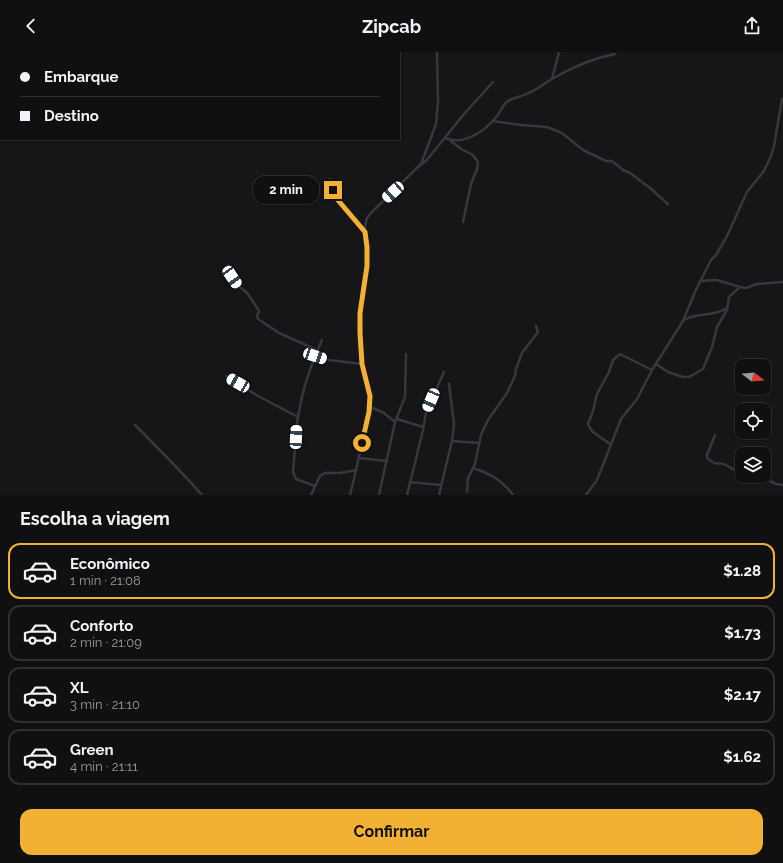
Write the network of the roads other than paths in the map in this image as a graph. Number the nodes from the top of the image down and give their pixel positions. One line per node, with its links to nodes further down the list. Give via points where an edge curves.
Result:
1 (437, 52): 10 (street, via 436,124)
2 (559, 52): 4 (street)
3 (615, 54): 4 (street, via 593,59)
4 (552, 79): 7 (street, via 532,92 508,101)
5 (493, 82): 8 (street)
6 (782, 99): 16 (street, via 772,156 747,192 727,236)
7 (493, 121): 9 (street, via 468,139); 12 (street, via 547,127 562,133 583,150 606,161 612,161 630,173)
8 (445, 138): 9 (street); 10 (street)
9 (451, 140): 13 (street, via 473,155 478,162 478,169 470,184)
10 (420, 165): 14 (street, via 367,218)
11 (330, 179): 14 (street, via 337,199)
12 (668, 204)
13 (463, 222)
14 (365, 232): 26 (street, via 367,266 360,313)
15 (228, 265): 23 (street, via 232,277 259,310 258,319 279,333)
16 (700, 281): 18 (street, via 717,280); 20 (street)
17 (783, 282): 18 (street)
18 (740, 287): 19 (street, via 729,297)
19 (728, 308): 20 (street, via 722,312 688,317); 27 (street, via 717,327 713,344 700,372 684,377 668,372)
20 (683, 321): 27 (street)
21 (536, 326): 39 (street, via 538,332 522,353 512,383 488,420)
22 (322, 340): 23 (street)
23 (317, 350): 25 (street)
24 (406, 354): 34 (street, via 405,397)
25 (315, 356): 26 (street); 33 (street)
26 (362, 364): 32 (street, via 368,384)
27 (656, 364): 28 (street)
28 (652, 370): 40 (street, via 621,419); 40 (street, via 620,354 613,360 597,394 588,424 593,432)
29 (444, 372): 36 (street, via 426,412)
30 (226, 376): 33 (street)
31 (449, 384): 38 (street, via 454,424)
32 (370, 407): 34 (street); 41 (street)
33 (298, 417): 50 (street, via 294,476)
34 (396, 420): 36 (street); 42 (street)
35 (135, 424): 52 (street)
36 (423, 427): 46 (street)
37 (715, 435): 44 (street, via 707,458 714,463)
38 (452, 441): 39 (street); 48 (street)
39 (479, 443): 43 (street)
40 (610, 444): 59 (street, via 597,480)
41 (359, 458): 42 (street); 45 (street)
42 (387, 461): 55 (street)
43 (473, 468): 51 (street); 58 (street, via 486,472 505,485)
44 (735, 469)
45 (356, 470): 50 (street, via 325,473 320,476); 54 (street)
46 (410, 482): 48 (street); 56 (street)
47 (771, 482): 49 (street)
48 (440, 485): 57 (street)
49 (783, 485)
50 (315, 486): 53 (street)
51 (466, 492)
52 (202, 495)
53 (311, 495)
54 (350, 495)
55 (379, 495)
56 (407, 495)
57 (439, 495)
58 (513, 495)
59 (586, 495)

